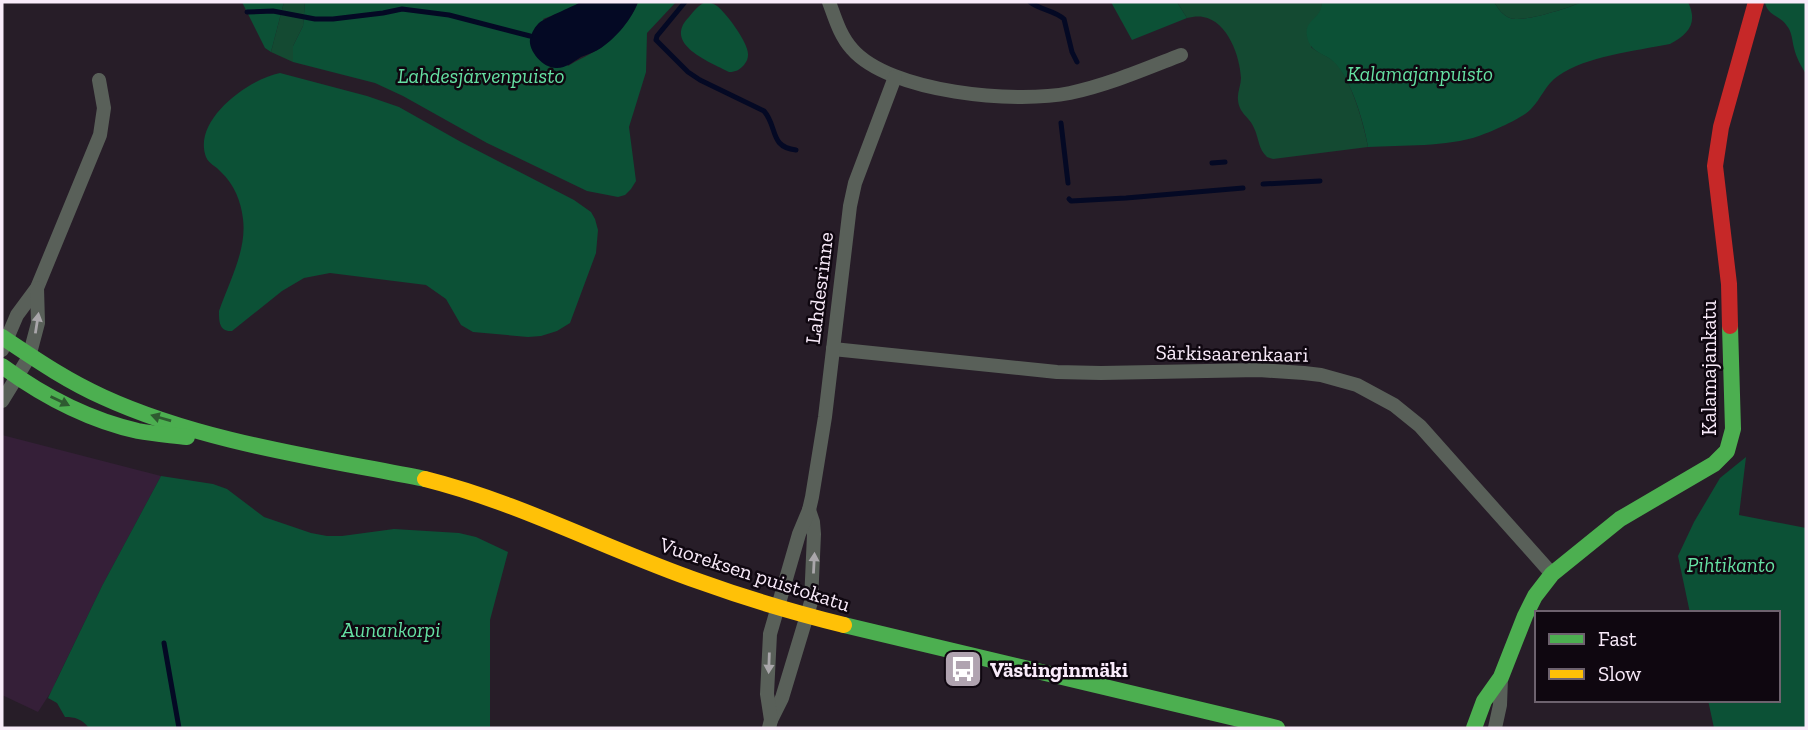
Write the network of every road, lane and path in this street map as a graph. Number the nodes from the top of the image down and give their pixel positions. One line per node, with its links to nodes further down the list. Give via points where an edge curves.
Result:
1 (829, 2): 4 (street, via 852,49)
2 (1756, 2): 15 (main road, Kalamajankatu, via 1714,166 1729,284 1730,444 1714,464 1620,519)
3 (1181, 55): 4 (street, via 1109,82 1035,98 969,94)
4 (895, 77): 8 (street, Lahdesrinne, via 855,183)
5 (99, 80): 6 (street, via 104,108 100,135)
6 (37, 288): 7 (street); 9 (street, one-way to 6, via 38,323)
7 (3, 342): 9 (main road, Vuoreksen puistokatu)
8 (833, 349): 14 (street, Lahdesrinne); 15 (street, Särkisaarenkaari, via 1057,372 1259,370 1321,375 1357,384 1420,426)
9 (29, 357): 11 (street); 13 (main road, Vuoreksen puistokatu, one-way to 9, via 103,397)
10 (2, 366): 11 (main road, Vuoreksen puistokatu)
11 (18, 378): 12 (street); 13 (main road, Vuoreksen puistokatu, one-way to 13, via 96,418 139,431)
12 (2, 401)
13 (226, 439): 16 (main road, Vuoreksen puistokatu, via 464,489 700,582)
14 (809, 510): 16 (street, Lahdesrinne); 17 (street, Lahdesrinne, one-way to 14, via 815,558)
15 (1552, 574): 18 (main road, Kalamajankatu, via 1525,615)
16 (777, 607): 17 (main road, Vuoreksen puistokatu); 19 (street, Lahdesrinne, one-way to 19, via 770,634)
17 (808, 616): 19 (street, Lahdesrinne); 20 (main road, Vuoreksen puistokatu)
18 (1501, 677): 21 (main road, Kalamajankatu, via 1484,701); 22 (street, Kalamajankatu)
19 (770, 724)
20 (1277, 728)
21 (1474, 728)
22 (1495, 728)

